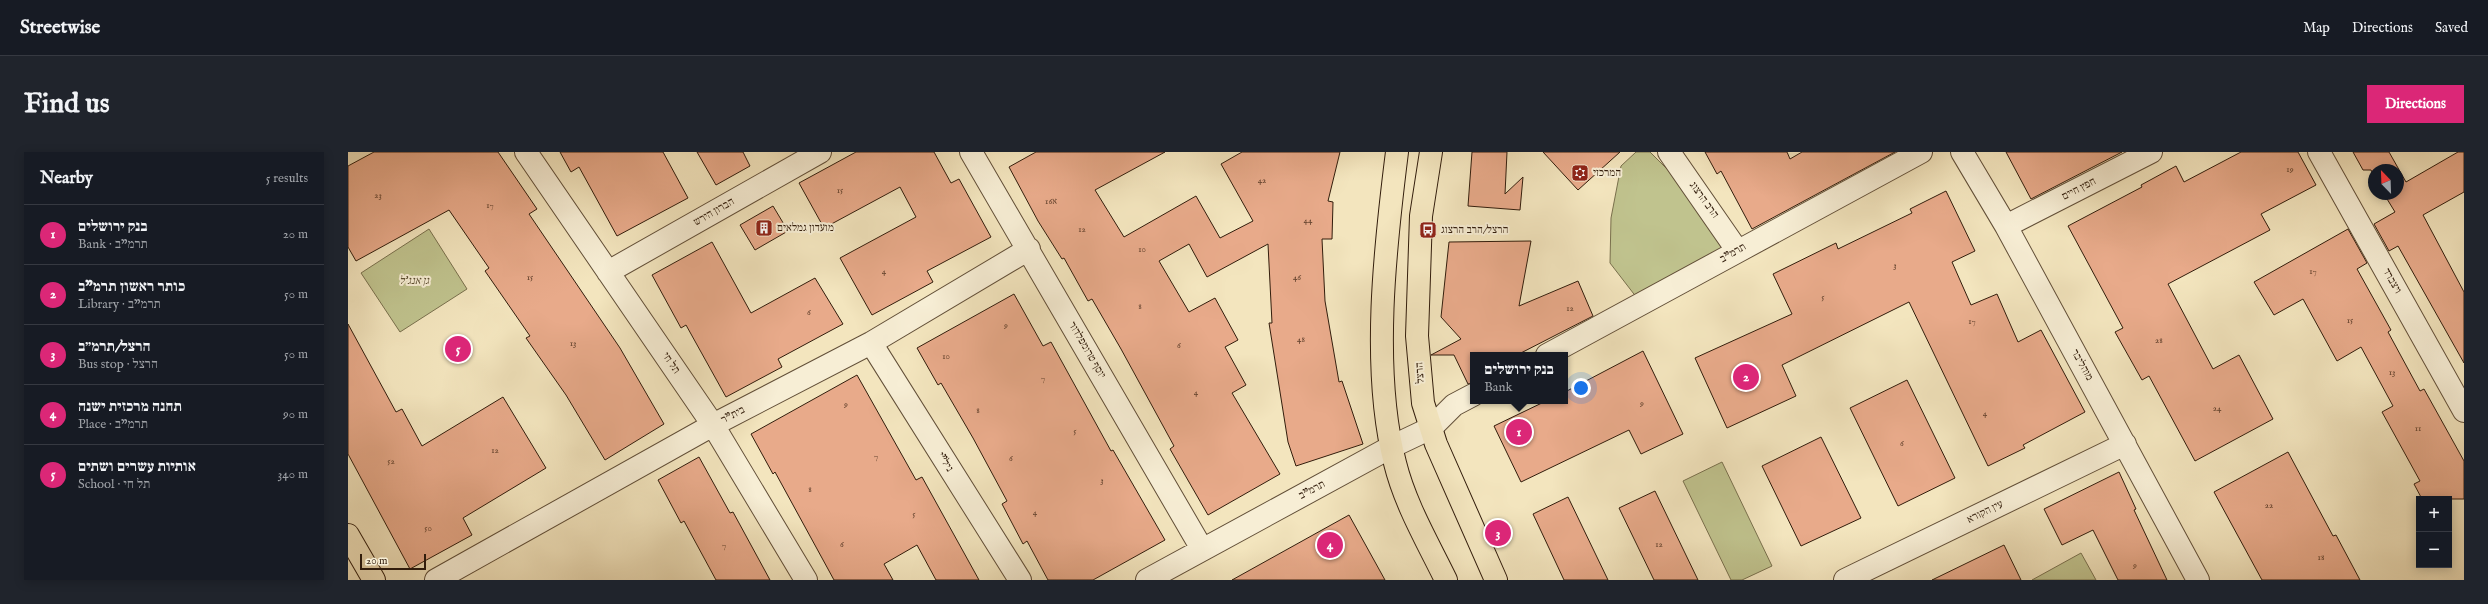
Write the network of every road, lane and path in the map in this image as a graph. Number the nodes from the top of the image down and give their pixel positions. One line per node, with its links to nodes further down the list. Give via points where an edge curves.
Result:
1 (526, 152): 14 (street, תל חי)
2 (820, 152): 14 (street, הברון הירש)
3 (971, 152): 12 (street, יוסף טרומפלדור)
4 (1396, 152): 22 (main road, via 1388,224 1382,349)
5 (1431, 152): 20 (main road, הרצל, via 1421,216 1417,336 1423,403)
6 (1669, 152): 13 (street, הרב הרצוג)
7 (1921, 152): 13 (street, תרמ"ב)
8 (1962, 152): 11 (street, מוהליבר)
9 (2151, 152): 11 (street, חפץ חיים)
10 (2319, 152): 18 (street, ויצברד)
11 (2006, 226): 21 (street, מוהליבר)
12 (1029, 249): 15 (street, בית"ר); 24 (street, יוסף טרומפלדור)
13 (1737, 250): 16 (street, תרמ"ב, via 1700,274)
14 (608, 272): 19 (street, תל חי)
15 (871, 343): 19 (street, בית"ר); 28 (street, ניל"י)
16 (1553, 352)
17 (1470, 397): 20 (street, תרמ"ב, via 1454,405)
18 (2464, 411)
19 (713, 426): 26 (street, בית"ר); 27 (street, תל חי)
20 (1431, 428): 22 (street, תרמ"ב); 31 (main road, הרצל)
21 (2125, 444): 32 (street, עין הקורא); 33 (street, מוהליבר)
22 (1392, 447): 24 (street, תרמ"ב); 30 (main road, via 1395,465)
23 (348, 535): 25 (main road)
24 (1202, 549): 29 (street, תרמ"ב)
25 (374, 580)
26 (436, 580)
27 (806, 580)
28 (1020, 580)
29 (1147, 580)
30 (1446, 580)
31 (1496, 580)
32 (1845, 580)
33 (2198, 580)

